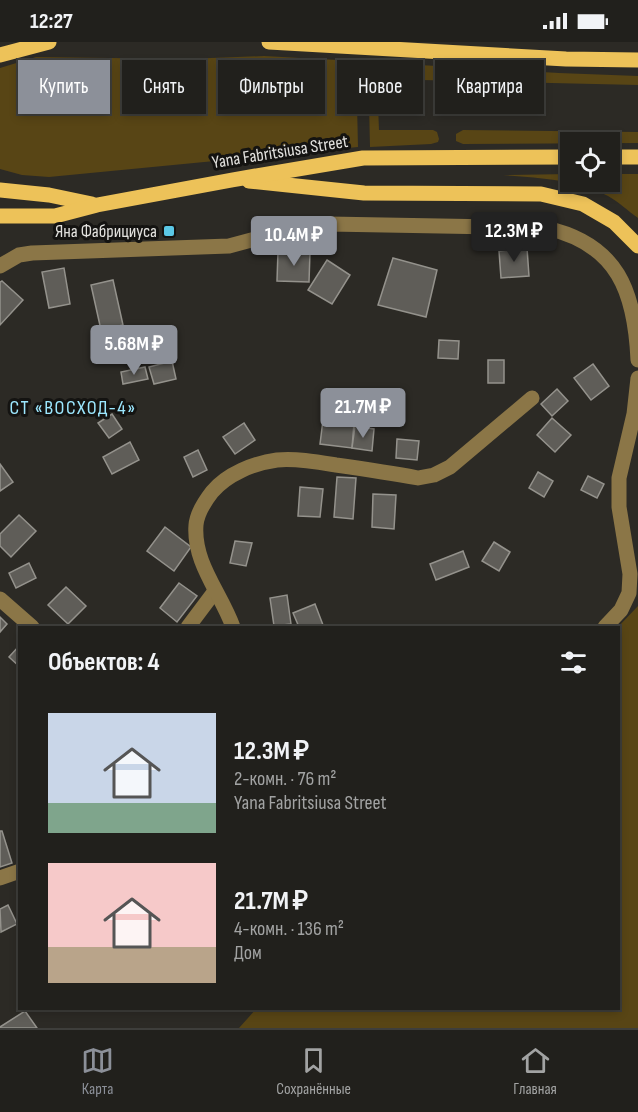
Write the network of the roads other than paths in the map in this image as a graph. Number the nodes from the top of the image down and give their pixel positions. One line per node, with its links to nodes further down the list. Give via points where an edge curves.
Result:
1 (49, 42): 3 (main road)
2 (269, 42): 4 (main road)
3 (0, 55)
4 (638, 60)
5 (560, 157): 8 (main road, Yana Fabritsiusa Street, via 363,159)
6 (620, 157): 7 (main road)
7 (638, 157)
8 (232, 180): 10 (main road, Yana Fabritsiusa Street); 12 (main road, via 364,193 541,194 583,204 614,222)
9 (0, 190): 10 (main road)
10 (97, 205): 11 (main road, Yana Fabritsiusa Street, via 55,216)
11 (0, 216)
12 (638, 246)
13 (0, 266): 14 (street, via 19,255 32,253 229,246 303,226 329,224 546,228 567,232 585,242 621,277 632,303)
14 (638, 360)
15 (638, 378): 22 (street, via 620,478 619,507 630,574 629,593 621,610)
16 (532, 398): 17 (street, via 450,467 434,474 418,478 279,459 230,477 207,500 196,524 204,570)
17 (215, 591): 20 (street); 21 (street)
18 (0, 599): 19 (street)
19 (31, 626)
20 (189, 626)
21 (232, 626)
22 (606, 626)
23 (18, 872): 24 (street)
24 (0, 878)

